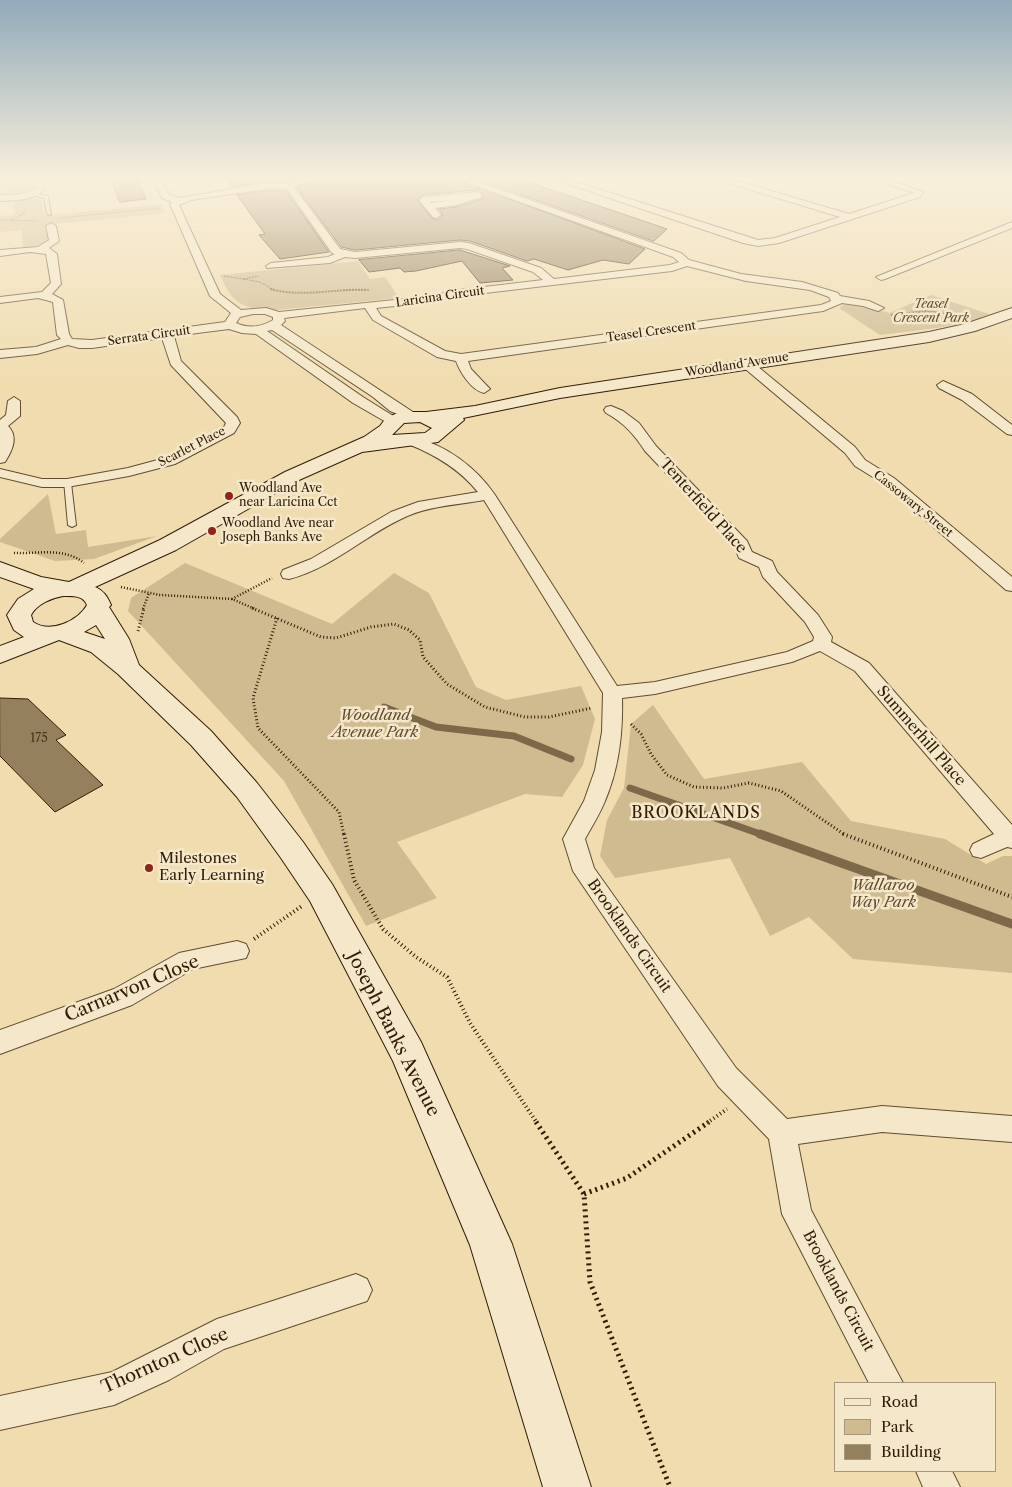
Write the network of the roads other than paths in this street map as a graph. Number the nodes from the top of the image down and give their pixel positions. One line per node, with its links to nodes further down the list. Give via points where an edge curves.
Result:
1 (44, 247): 8 (street)
2 (193, 247): 20 (street, via 215,296)
3 (333, 247): 10 (street)
4 (435, 247): 10 (street)
5 (474, 247): 14 (street, via 537,270)
6 (655, 247): 11 (street)
7 (956, 247): 13 (street)
8 (41, 249): 9 (street); 15 (street, via 52,254 56,284)
9 (0, 253)
10 (344, 254): 12 (street, via 330,260)
11 (686, 262): 14 (street, Laricina Circuit, via 672,268); 16 (street, via 746,278 812,286)
12 (273, 266)
13 (881, 277)
14 (553, 283): 18 (street, Laricina Circuit)
15 (45, 295): 17 (street); 26 (street, via 58,300 63,335)
16 (837, 299): 19 (street); 28 (street, Teasel Crescent, via 833,305 824,308)
17 (0, 300)
18 (369, 306): 22 (street, Laricina Circuit, via 333,308); 28 (street, Teasel Crescent, via 377,318 442,354)
19 (878, 308)
20 (239, 314): 22 (street, via 261,311); 23 (street, via 231,318)
21 (1006, 316): 29 (street, Woodland Avenue, via 929,337)
22 (275, 320): 24 (street); 34 (street, via 395,408)
23 (231, 324): 24 (street, via 240,329); 25 (street, Serrata Circuit)
24 (257, 329): 36 (street)
25 (167, 334): 26 (street, Serrata Circuit, via 92,344); 43 (street, Scarlet Place, via 175,362 230,417 233,423 229,430 150,467)
26 (68, 341): 27 (street, Serrata Circuit, via 37,350)
27 (0, 354)
28 (461, 358): 31 (street, via 465,370)
29 (747, 364): 34 (street, Woodland Avenue, via 560,393); 50 (street, Cassowary Street, via 850,450 860,463 889,480)
30 (943, 385): 37 (street, via 967,397)
31 (484, 389)
32 (14, 401): 35 (street, via 13,416)
33 (611, 410): 56 (street, Tenterfield Place, via 630,421 650,448 741,544 745,555 766,564 769,573 812,619 823,637)
34 (430, 423): 36 (street, Woodland Avenue); 38 (street, Woodland Avenue, via 431,438); 42 (street, via 469,461)
35 (0, 426): 40 (street, via 6,432 7,448)
36 (390, 426): 38 (street, via 392,436); 39 (street, Woodland Avenue, via 371,440)
37 (1012, 431)
38 (411, 441): 39 (street, Woodland Avenue, via 392,441); 42 (street, via 443,453)
39 (336, 455): 46 (street, Woodland Avenue)
40 (0, 459)
41 (0, 473): 43 (street, Scarlet Place, via 42,483)
42 (474, 476): 44 (street)
43 (67, 483): 45 (lane)
44 (488, 495): 48 (street, via 418,507 396,515 317,562); 59 (street)
45 (72, 525)
46 (168, 545): 51 (street, Woodland Avenue); 52 (street, Woodland Avenue)
47 (4, 561): 51 (street, via 36,583)
48 (289, 574)
49 (0, 579): 53 (street)
50 (1012, 586)
51 (70, 589): 52 (street, via 92,594); 53 (street, Woodland Avenue, via 40,595)
52 (98, 606): 55 (street, Woodland Avenue, via 86,623); 58 (street, Joseph Banks Avenue, via 117,639)
53 (19, 615): 54 (street, Woodland Avenue); 55 (street, Joseph Banks Avenue, via 20,623 28,630 42,634)
54 (0, 633)
55 (57, 633): 57 (street, Woodland Avenue); 58 (street, Joseph Banks Avenue, via 93,642)
56 (821, 644): 59 (street, via 792,656 655,688); 60 (street, Summerhill Place, via 862,667)
57 (0, 655)
58 (128, 668): 70 (street, Joseph Banks Avenue, via 201,738 247,790 292,850 321,892 408,1054 490,1244)
59 (612, 703): 65 (street, Brooklands Circuit, via 614,722 608,758 597,796 574,839 584,871 727,1077)
60 (1010, 838): 61 (street)
61 (981, 850)
62 (237, 951): 63 (street, Carnarvon Close, via 188,960 123,997)
63 (0, 1042)
64 (1012, 1129): 65 (street, via 882,1118)
65 (782, 1132): 67 (street, Brooklands Circuit, via 797,1214)
66 (356, 1290): 68 (street, Thornton Close, via 216,1335 114,1388)
67 (886, 1382)
68 (0, 1413)
69 (934, 1472): 71 (street)
70 (567, 1487)
71 (942, 1487)

